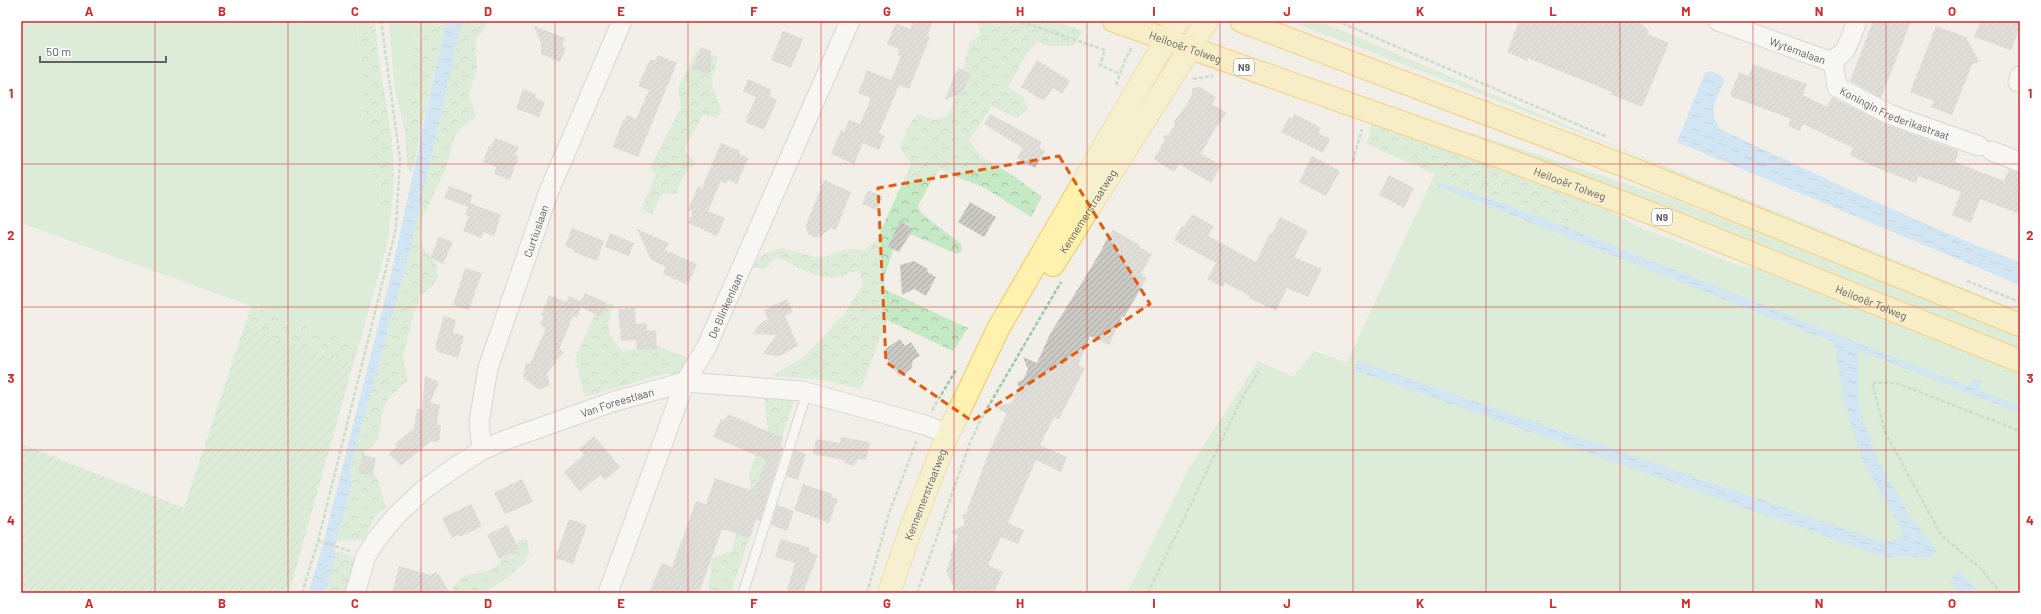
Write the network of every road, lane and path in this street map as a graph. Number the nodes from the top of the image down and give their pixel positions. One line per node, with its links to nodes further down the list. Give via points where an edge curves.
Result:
1 (380, 21): 33 (path, via 400,159 396,228)
2 (622, 21): 32 (street, Curtiuslaan, via 549,191 488,368 479,422)
3 (850, 21): 26 (street, De Blinkenlaan, via 706,348)
4 (1114, 21): 12 (highway, Heilooër Tolweg / N9)
5 (1177, 21): 12 (main road, Kennemerstraatweg)
6 (1207, 21): 13 (main road, Kennemerstraatweg)
7 (1241, 21): 23 (highway, via 1633,170)
8 (1337, 21): 17 (path)
9 (1718, 21): 14 (street, Wytemalaan, via 1818,58)
10 (1857, 21): 14 (street, Wytemalaan, via 1846,49)
11 (1021, 23): 15 (path, via 1105,50 1100,65)
12 (1166, 40): 13 (highway, Heilooër Tolweg / N9); 28 (main road, Kennemerstraatweg, via 998,329)
13 (1190, 48): 24 (highway, Heilooër Tolweg / N9, via 1640,209); 28 (main road, Kennemerstraatweg, via 1065,245 1014,332)
14 (1833, 60): 19 (street, Koningin Frederikastraat, via 1837,87 1891,115)
15 (1120, 74)
16 (1362, 129): 18 (path)
17 (1613, 139)
18 (1353, 161)
19 (2020, 162)
20 (1960, 278): 21 (path)
21 (2020, 302)
22 (1042, 315): 41 (path, via 981,419 970,443)
23 (2020, 326)
24 (2020, 361)
25 (1259, 371): 42 (path, via 1238,405)
26 (685, 382): 27 (street, Van Foreestlaan); 32 (street, Van Foreestlaan, via 612,402); 37 (street, De Blinkenlaan)
27 (807, 392): 29 (street, Van Foreestlaan); 38 (lane)
28 (966, 399): 31 (main road, Kennemerstraatweg)
29 (925, 425): 31 (street, Van Foreestlaan); 39 (path, via 897,490)
30 (2020, 431): 43 (path, via 1896,383 1872,383 1885,432 1941,535 1981,569)
31 (948, 434): 40 (main road, Kennemerstraatweg, via 910,529)
32 (482, 450): 36 (street, Van Foreestlaan, via 422,491 394,518 366,556)
33 (318, 540): 34 (path); 35 (path)
34 (342, 548)
35 (302, 593)
36 (355, 593)
37 (608, 593)
38 (743, 593)
39 (867, 593)
40 (889, 593)
41 (917, 593)
42 (1148, 593)
43 (2001, 593)

